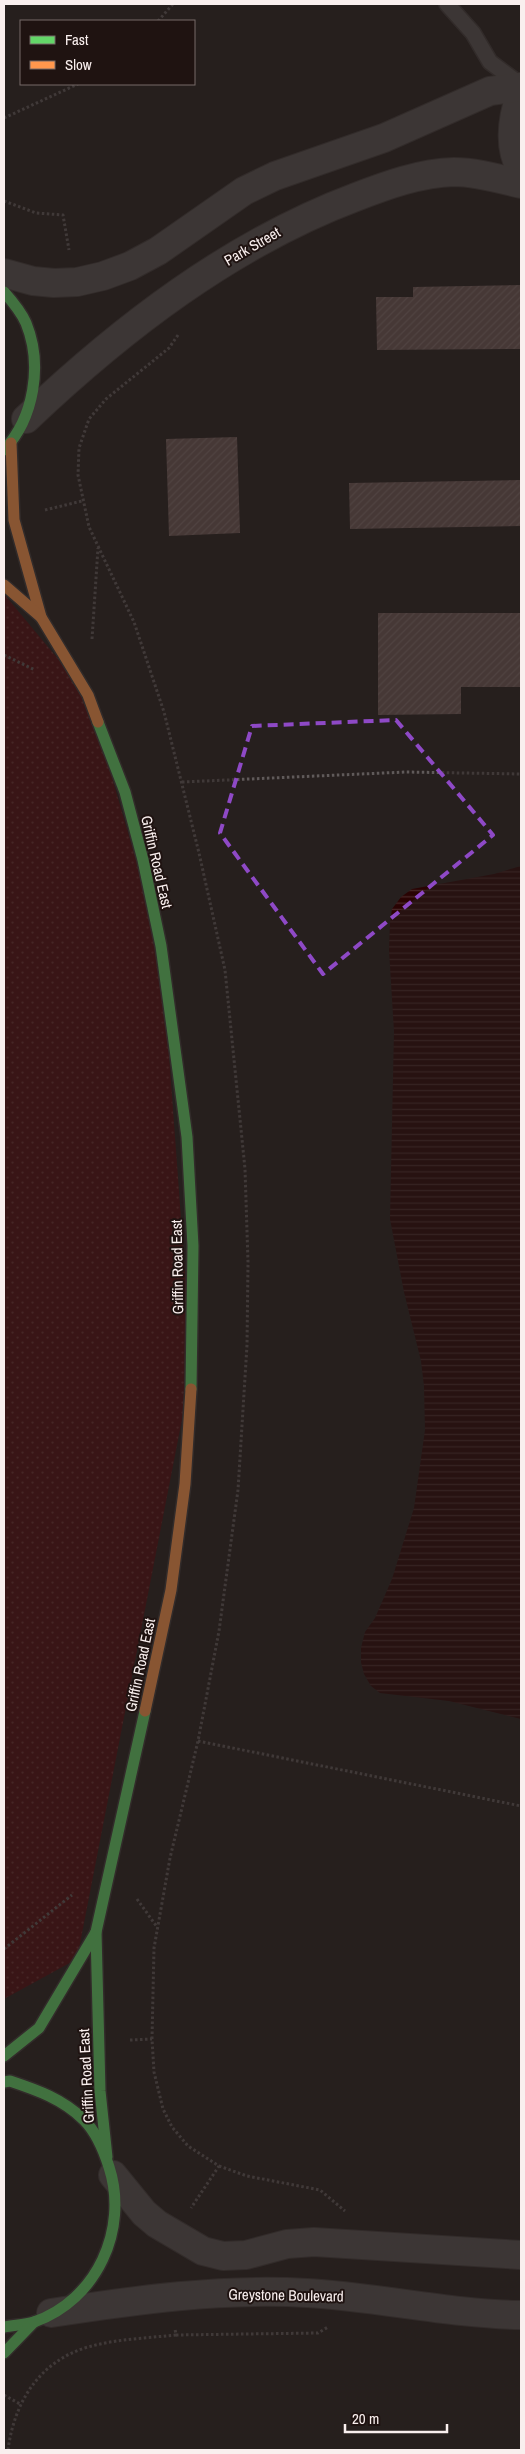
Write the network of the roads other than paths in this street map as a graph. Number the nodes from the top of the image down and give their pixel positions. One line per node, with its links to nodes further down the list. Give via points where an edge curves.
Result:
1 (447, 4): 2 (lane, via 473,33 490,62)
2 (521, 86): 6 (street, via 490,91 384,138 275,176 244,191 158,251 104,276 54,283)
3 (521, 93): 4 (street, via 514,112 512,138)
4 (521, 170)
5 (521, 184): 8 (street, Park Street, via 454,172 418,177 394,182 298,220 196,280 97,355)
6 (4, 273)
7 (4, 292): 8 (main road, via 26,324 34,364)
8 (26, 419): 9 (main road)
9 (8, 446): 11 (main road, Griffin Road East, via 14,520)
10 (4, 585): 11 (main road, Griffin Road East)
11 (42, 617): 12 (main road, Griffin Road East, via 88,695 125,792 143,860 162,946 173,1028 187,1137 193,1246 192,1368 185,1484 172,1590)
12 (96, 1932): 13 (main road, Griffin Road East, via 39,2028); 15 (main road, Griffin Road East, via 100,2091)
13 (4, 2056)
14 (4, 2082): 15 (main road, via 51,2094 85,2121)
15 (110, 2166): 16 (street, via 144,2213 157,2224 203,2251 223,2256 246,2255 287,2244 314,2242); 18 (main road, Griffin Road East, via 116,2215 106,2255 84,2288)
16 (521, 2255)
17 (521, 2315): 18 (street, Greystone Boulevard, via 350,2296 261,2292 151,2298)
18 (42, 2318): 19 (main road); 20 (main road)
19 (4, 2327)
20 (4, 2353)

